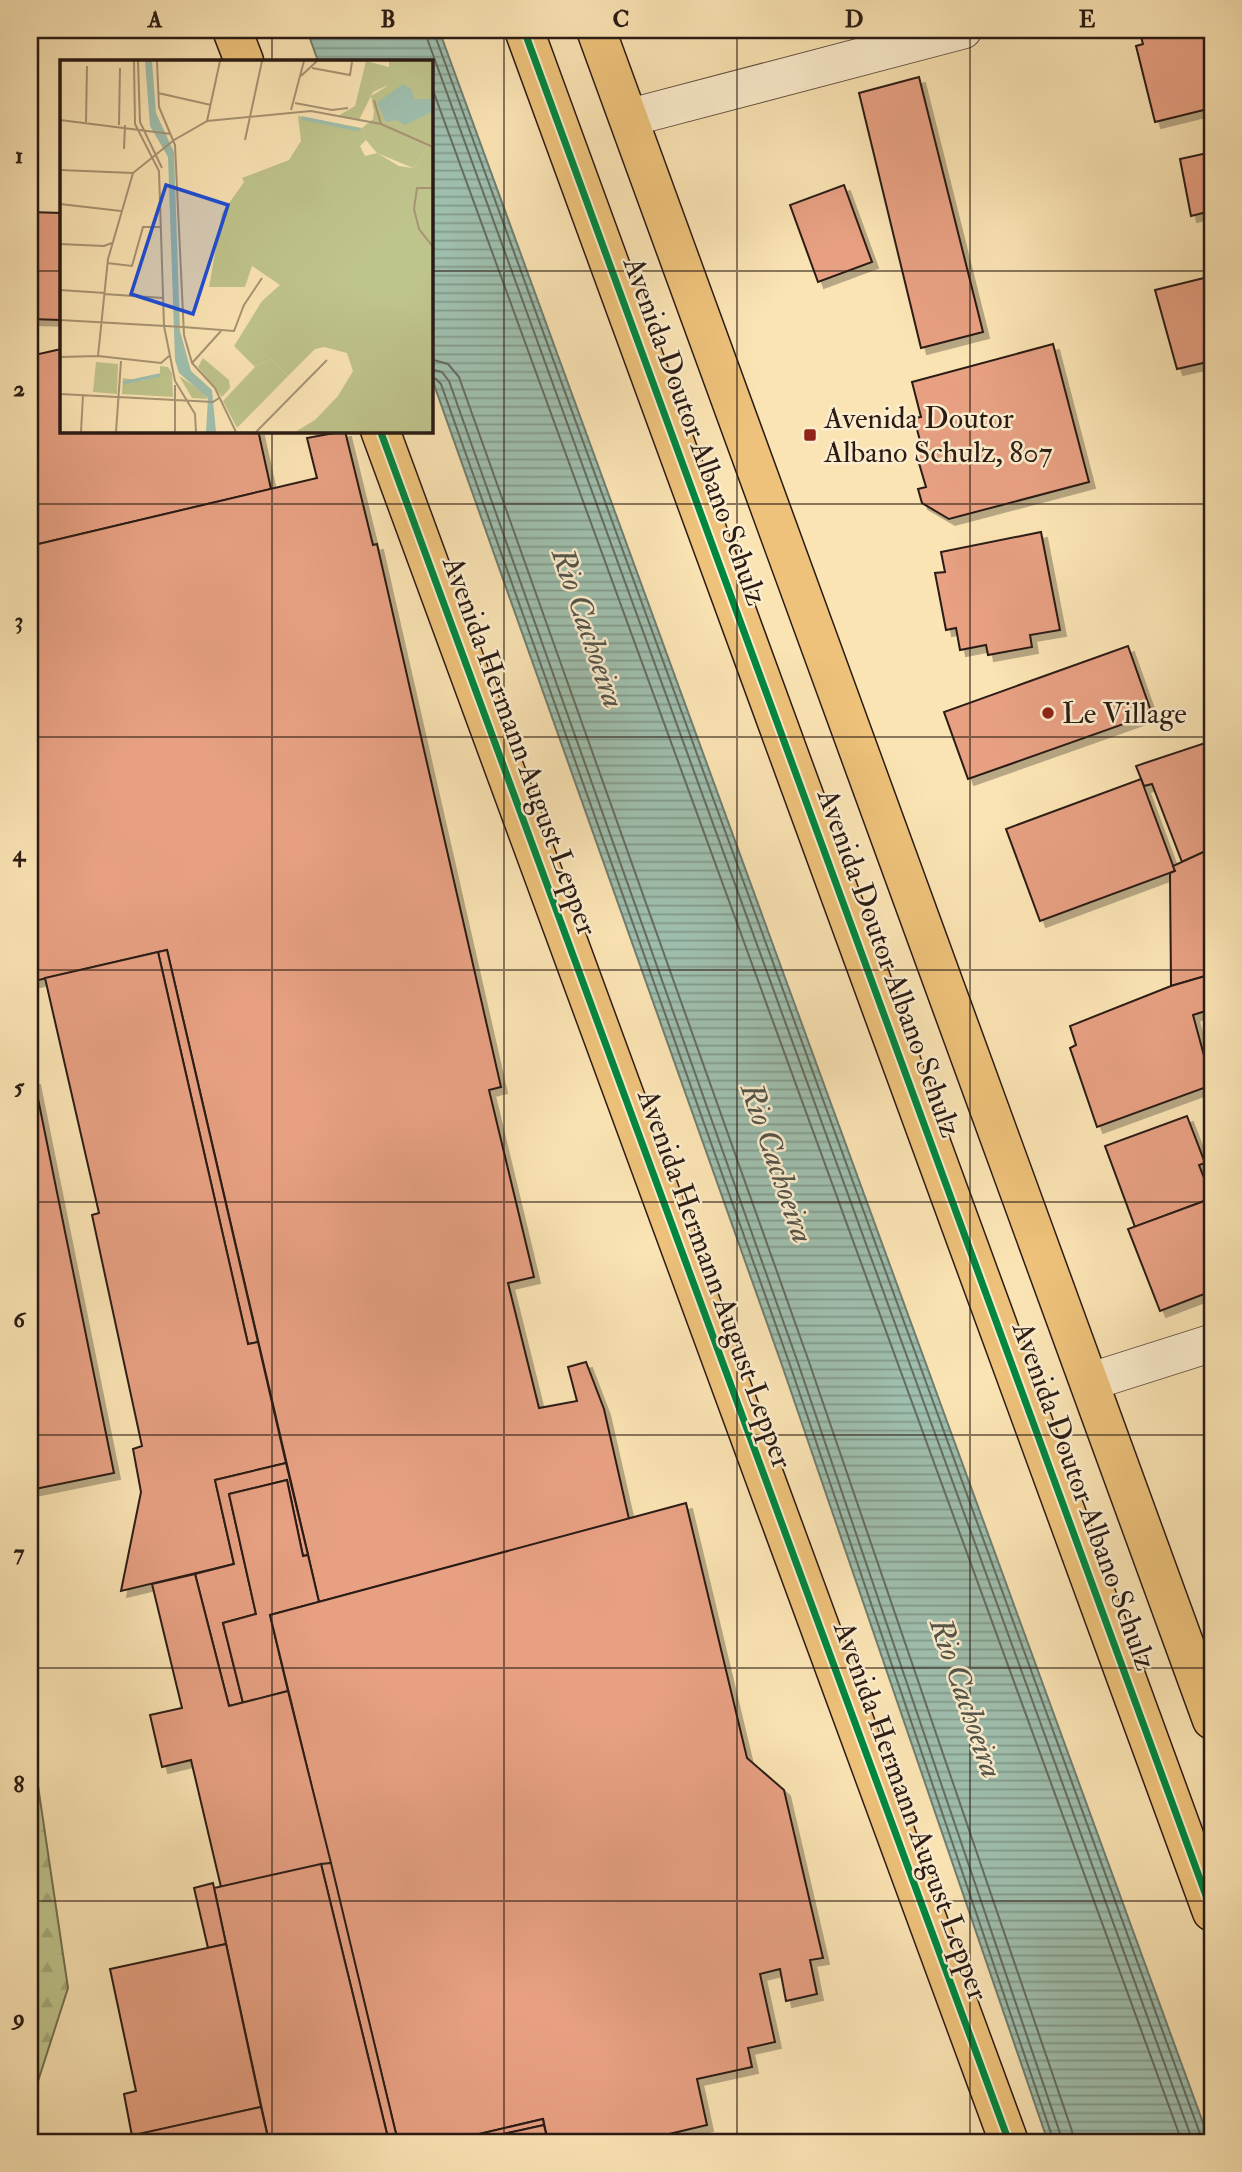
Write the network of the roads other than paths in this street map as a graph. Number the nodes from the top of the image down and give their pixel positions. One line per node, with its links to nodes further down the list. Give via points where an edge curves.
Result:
1 (232, 30): 5 (main road)
2 (524, 30): 11 (main road, Avenida Doutor Albano Schulz)
3 (596, 30): 6 (main road, Avenida Doutor Albano Schulz)
4 (963, 30): 6 (street)
5 (244, 60)
6 (628, 118): 9 (main road, Avenida Doutor Albano Schulz)
7 (381, 432): 12 (main road, Avenida Hermann August Lepper)
8 (1212, 1343): 9 (street)
9 (1089, 1382): 10 (main road, Avenida Doutor Albano Schulz)
10 (1212, 1720)
11 (1212, 1912)
12 (1009, 2142)

